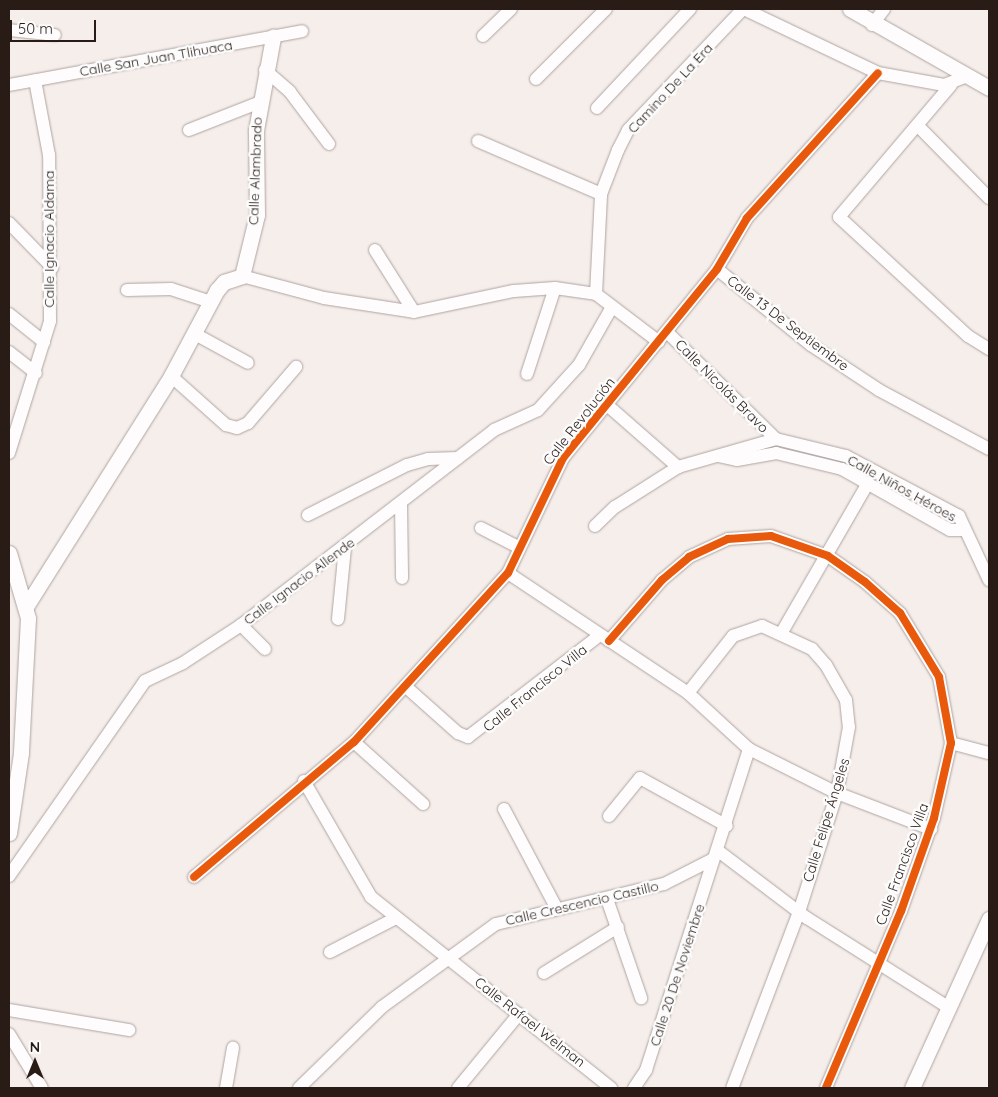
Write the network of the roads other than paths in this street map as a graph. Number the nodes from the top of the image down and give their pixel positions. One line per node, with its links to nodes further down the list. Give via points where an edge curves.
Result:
1 (511, 9): 11 (street)
2 (606, 9): 16 (street)
3 (690, 9): 22 (street)
4 (744, 9): 14 (street); 27 (street, Camino De La Era, via 628,130)
5 (850, 9): 7 (street)
6 (884, 9): 7 (street)
7 (872, 25): 15 (street)
8 (9, 30): 10 (street)
9 (302, 32): 12 (street, Calle San Juan Tlihuaca)
10 (56, 34)
11 (483, 36)
12 (273, 37): 13 (street, Calle Alambrado); 17 (street, Calle San Juan Tlihuaca)
13 (265, 70): 21 (street, Calle Alambrado); 26 (street, via 290,92)
14 (878, 73): 19 (street); 32 (street, Calle Revolución, via 747,218)
15 (968, 76): 19 (street); 20 (street)
16 (536, 79)
17 (36, 80): 18 (street, Calle San Juan Tlihuaca); 31 (street, Calle Ignacio Aldama, via 49,156)
18 (9, 85)
19 (951, 85): 23 (street)
20 (989, 88)
21 (258, 103): 24 (street); 33 (street, Calle Alambrado, via 257,215)
22 (596, 108)
23 (918, 126): 28 (street); 44 (street, via 839,218 968,336)
24 (189, 130)
25 (478, 141): 27 (street)
26 (329, 144)
27 (601, 194): 36 (street, Camino De La Era)
28 (989, 198)
29 (9, 223): 31 (street)
30 (375, 250): 39 (street)
31 (52, 267): 43 (street, Calle Ignacio Aldama)
32 (717, 269): 42 (street, Calle Revolución); 53 (street, Calle 13 De Septiembre, via 811,345 879,390)
33 (242, 276): 37 (street, via 224,282); 39 (street, via 324,298)
34 (555, 288): 36 (street); 39 (street, via 514,291); 49 (street)
35 (127, 290): 37 (street, via 171,289)
36 (596, 294): 38 (street, Calle Nicolás Bravo)
37 (211, 302): 41 (street)
38 (612, 307): 42 (street, Calle Nicolás Bravo); 56 (street, Calle Ignacio Allende, via 579,365 544,404 494,430)
39 (414, 312)
40 (9, 314): 43 (street)
41 (195, 334): 46 (street); 50 (street)
42 (663, 337): 51 (street, Calle Revolución); 52 (street, Calle Nicolás Bravo)
43 (44, 342): 48 (street, Calle Ignacio Aldama)
44 (989, 349)
45 (9, 352): 48 (street)
46 (248, 363)
47 (296, 367): 50 (street, via 248,423 237,428 226,425)
48 (36, 373): 54 (street, Calle Ignacio Aldama)
49 (527, 374)
50 (171, 376): 71 (street)
51 (606, 404): 57 (street); 65 (street, Calle Revolución, via 563,458)
52 (776, 439): 55 (street, Calle Niños Héroes); 63 (street, Calle Niños Héroes, via 846,456 960,516)
53 (989, 449)
54 (9, 453)
55 (718, 456): 57 (street, Calle Niños Héroes); 58 (street, Calle Niños Héroes, via 736,460 786,454 842,469)
56 (458, 458): 59 (street, Calle Ignacio Allende); 60 (street, via 428,459 406,465)
57 (678, 467): 61 (street, Calle Niños Héroes, via 614,507)
58 (868, 482): 63 (street, Calle Niños Héroes, via 950,530); 67 (street)
59 (401, 503): 64 (street, Calle Ignacio Allende); 69 (street)
60 (308, 515)
61 (595, 526)
62 (481, 528): 65 (street)
63 (965, 530): 70 (street, Calle Niños Héroes)
64 (345, 547): 72 (street); 73 (street, Calle Ignacio Allende)
65 (518, 547): 68 (street, Calle Revolución)
66 (9, 553): 71 (street)
67 (828, 556): 74 (street); 75 (street, Calle Francisco Villa, via 771,536 728,539 689,557); 80 (street, Calle Francisco Villa, via 900,613 939,678)
68 (508, 572): 75 (street); 77 (street, Calle Revolución)
69 (402, 578)
70 (989, 580)
71 (27, 605): 90 (street, via 20,753)
72 (338, 619)
73 (241, 625): 76 (street); 92 (street, Calle Ignacio Allende, via 183,663 145,680)
74 (782, 632): 78 (street, Calle Felipe Ángeles, via 762,626 733,636); 84 (street, Calle Felipe Ángeles, via 812,649 826,665 846,700 849,726)
75 (605, 638): 77 (street, Calle Francisco Villa, via 468,737 458,733); 78 (street)
76 (265, 649)
77 (405, 686): 79 (street, Calle Revolución)
78 (688, 693): 81 (street)
79 (354, 742): 83 (street, Calle Revolución); 85 (street)
80 (951, 743): 82 (street); 89 (street, Calle Francisco Villa)
81 (749, 749): 84 (street); 88 (street)
82 (989, 753)
83 (304, 782): 93 (street, Calle Revolución); 97 (street, Calle Rafael Welman, via 371,897)
84 (837, 794): 89 (street); 96 (street, Calle Felipe Ángeles)
85 (424, 804)
86 (504, 809): 95 (street)
87 (610, 816): 88 (street, via 640,778)
88 (727, 826): 91 (street)
89 (931, 829): 102 (street, Calle Francisco Villa)
90 (9, 833)
91 (715, 854): 94 (street, Calle Crescencio Castillo, via 664,884); 96 (street); 116 (street, Calle 20 De Noviembre, via 646,1070)
92 (9, 876)
93 (194, 877)
94 (608, 899): 95 (street, Calle Crescencio Castillo); 99 (street)
95 (557, 909): 101 (street, Calle Crescencio Castillo, via 496,924)
96 (799, 912): 102 (street); 117 (street, Calle Felipe Ángeles)
97 (396, 918): 100 (street); 101 (street, Calle Rafael Welman)
98 (989, 919): 105 (street)
99 (618, 927): 103 (street); 104 (street)
100 (330, 952)
101 (448, 957): 107 (street, Calle Rafael Welman); 113 (street, Calle Crescencio Castillo, via 382,1007)
102 (877, 963): 105 (street); 118 (street, Calle Francisco Villa)
103 (544, 973)
104 (641, 998)
105 (946, 1006): 119 (street)
106 (9, 1010): 108 (street)
107 (519, 1014): 114 (street); 115 (street, Calle Rafael Welman)
108 (129, 1030)
109 (9, 1034): 111 (street)
110 (233, 1048): 112 (street)
111 (42, 1088)
112 (226, 1088)
113 (300, 1088)
114 (458, 1088)
115 (611, 1088)
116 (634, 1088)
117 (732, 1088)
118 (826, 1088)
119 (912, 1088)

